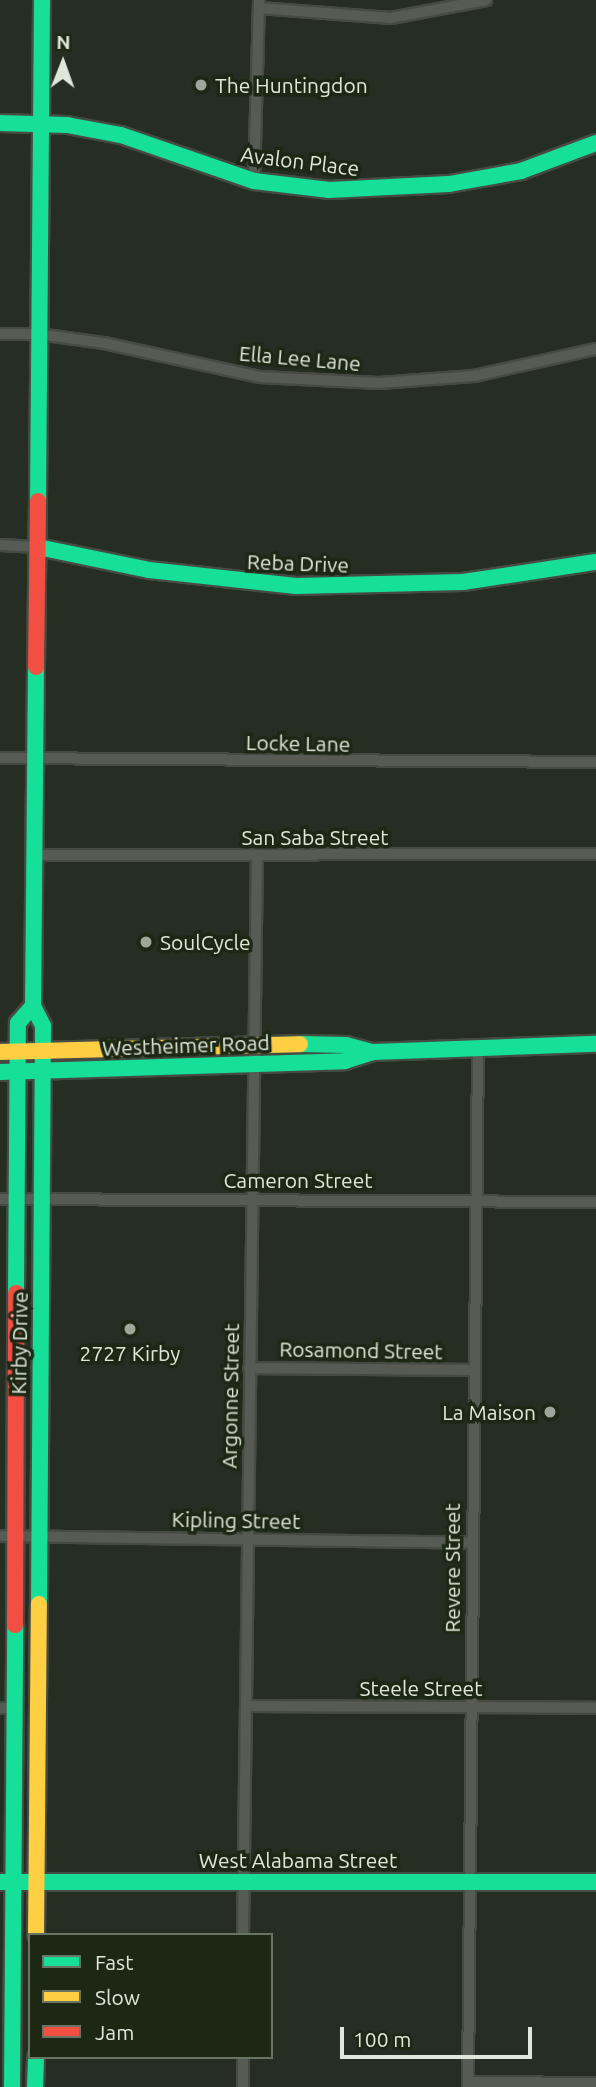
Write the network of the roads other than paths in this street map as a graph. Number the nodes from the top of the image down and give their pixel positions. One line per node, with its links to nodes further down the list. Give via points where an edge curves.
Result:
1 (42, 0): 4 (main road, Kirby Drive)
2 (485, 0): 3 (street, via 391,18)
3 (259, 4): 7 (street)
4 (40, 122): 5 (main road, Avalon Place); 7 (main road, Avalon Place, via 121,135); 9 (main road, Kirby Drive)
5 (0, 123)
6 (596, 143): 7 (main road, Avalon Place, via 521,171 449,184 329,190)
7 (254, 181)
8 (0, 334): 9 (street, Ella Lee Lane)
9 (38, 334): 10 (street, Ella Lee Lane, via 260,377 366,383 474,376); 12 (main road, Kirby Drive)
10 (596, 349)
11 (0, 545): 12 (street, Reba Drive)
12 (38, 547): 13 (main road, Reba Drive, via 149,570 296,586 463,582); 14 (main road, Kirby Drive)
13 (596, 562)
14 (34, 757): 15 (street, Locke Lane); 16 (street, Locke Lane); 18 (main road, Kirby Drive)
15 (0, 758)
16 (596, 762)
17 (596, 854): 19 (street, San Saba Street)
18 (35, 855): 19 (street, San Saba Street); 20 (main road, Kirby Drive)
19 (257, 858): 21 (street, Argonne Street)
20 (33, 1006): 24 (main road, Kirby Drive, via 18,1023); 25 (main road, Kirby Drive, via 43,1026)
21 (253, 1043): 25 (main road, Westheimer Road); 27 (main road, Westheimer Road, via 346,1045); 28 (street, Argonne Street)
22 (596, 1045): 23 (main road, Westheimer Road)
23 (478, 1050): 27 (main road, Westheimer Road); 36 (street, Revere Street)
24 (18, 1051): 25 (main road, Westheimer Road); 26 (main road, Westheimer Road); 31 (main road, Kirby Drive)
25 (43, 1051): 29 (main road, Kirby Drive)
26 (0, 1052)
27 (373, 1052): 28 (main road, Westheimer Road, via 345,1061)
28 (253, 1063): 29 (main road, Westheimer Road); 35 (street, Argonne Street)
29 (43, 1071): 31 (main road, Westheimer Road); 34 (main road, Kirby Drive)
30 (0, 1072): 31 (main road, Westheimer Road)
31 (18, 1072): 33 (main road, Kirby Drive)
32 (0, 1199): 33 (street, Cameron Street)
33 (17, 1199): 34 (street, Cameron Street); 40 (main road, Kirby Drive)
34 (42, 1199): 35 (street, Cameron Street); 41 (main road, Kirby Drive)
35 (251, 1199): 36 (street, Cameron Street); 38 (street, Argonne Street)
36 (475, 1201): 37 (street, Cameron Street); 39 (street, Revere Street)
37 (596, 1202)
38 (249, 1368): 39 (street, Rosamond Street); 42 (street, Argonne Street)
39 (473, 1370): 43 (street, Revere Street)
40 (8, 1536): 41 (street, Kipling Street); 46 (main road, Kirby Drive)
41 (38, 1537): 42 (street, Kipling Street); 48 (main road, Kirby Drive)
42 (247, 1539): 43 (street, Kipling Street); 44 (street, Argonne Street)
43 (472, 1543): 45 (street, Revere Street)
44 (246, 1706): 45 (street, Steele Street); 50 (street, Argonne Street)
45 (470, 1707): 47 (street, Steele Street); 51 (street, Revere Street)
46 (7, 1708): 48 (main road); 52 (main road, Kirby Drive)
47 (596, 1709)
48 (37, 1743): 49 (main road, Kirby Drive)
49 (37, 1881): 50 (main road, West Alabama Street); 52 (main road, West Alabama Street); 54 (main road, Kirby Drive)
50 (243, 1881): 51 (main road, West Alabama Street); 55 (street, Argonne Street)
51 (469, 1881): 53 (main road, West Alabama Street); 61 (street, Revere Street)
52 (7, 1882): 58 (main road, Kirby Drive)
53 (596, 1882)
54 (36, 1933)
55 (243, 1933)
56 (36, 2059): 59 (main road)
57 (243, 2059): 62 (street)
58 (12, 2082): 59 (main road)
59 (36, 2082)
60 (596, 2084): 61 (street)
61 (468, 2085)
62 (243, 2087)

